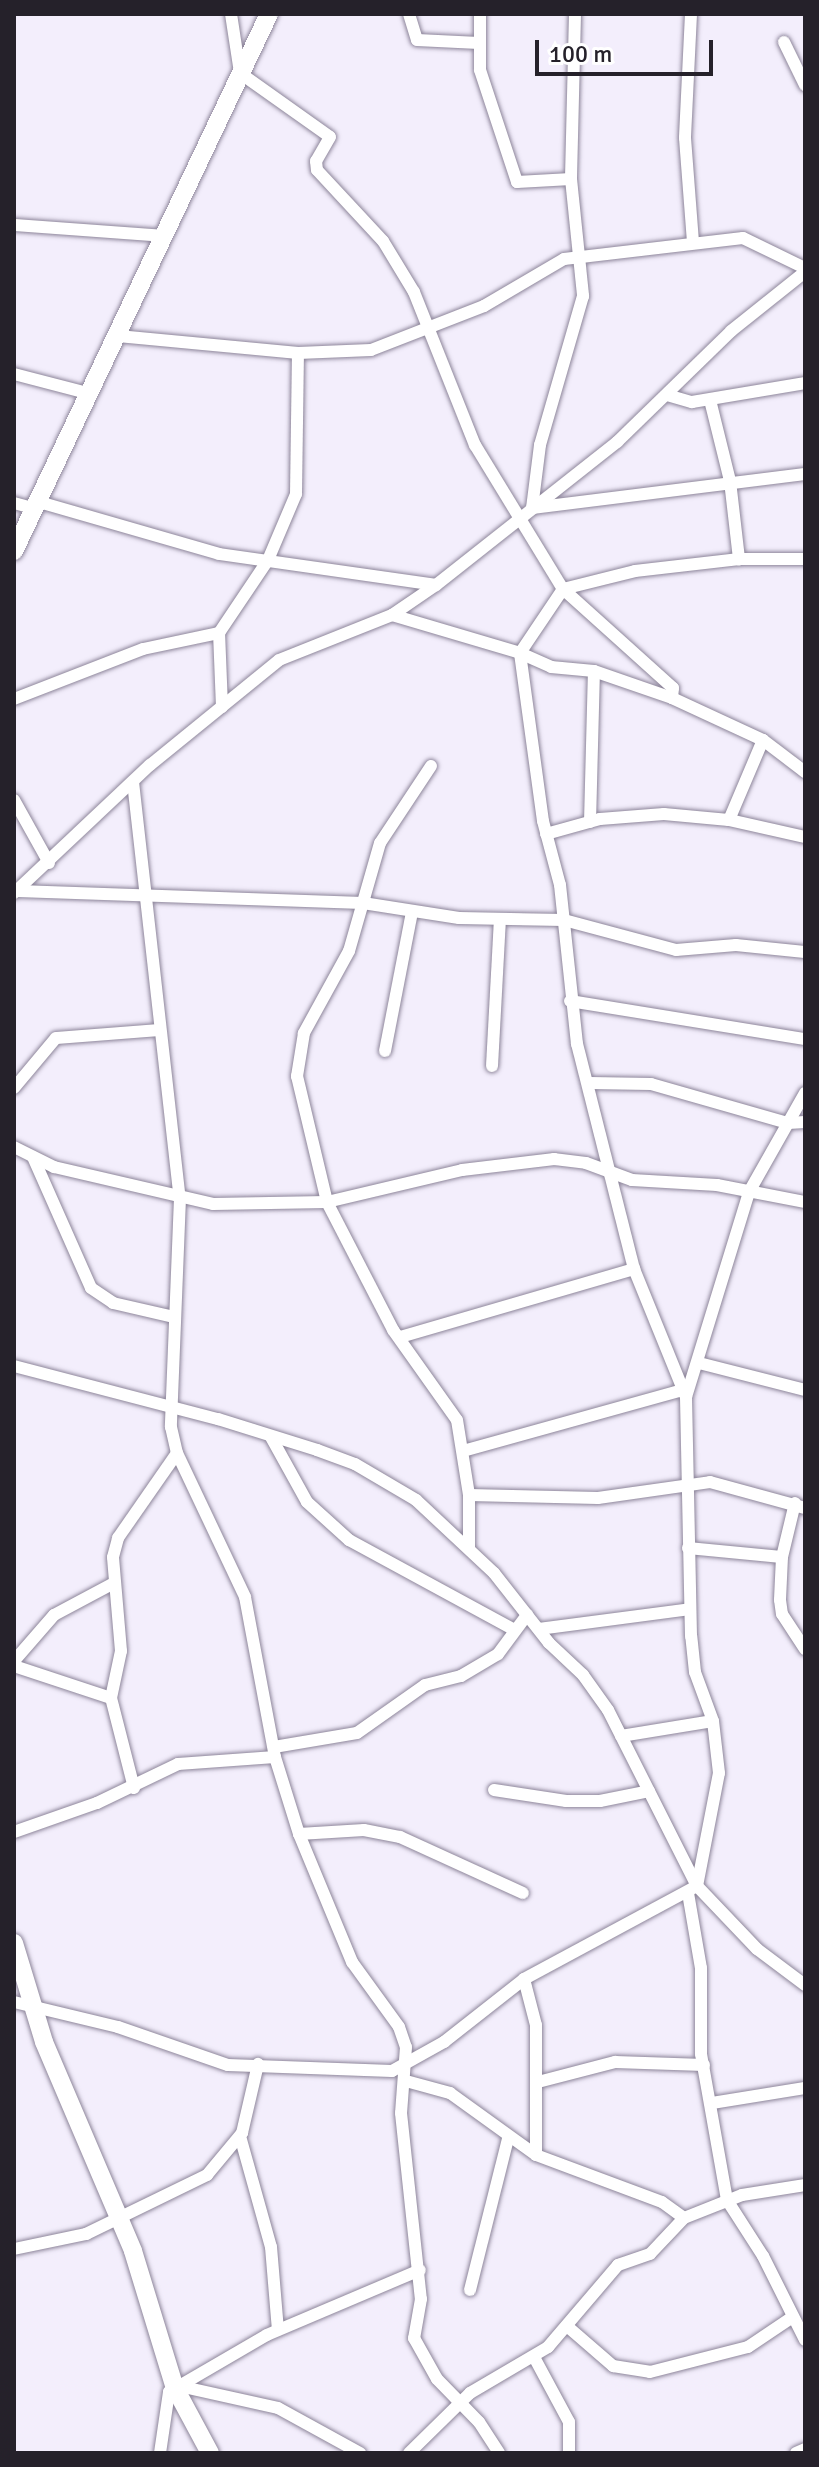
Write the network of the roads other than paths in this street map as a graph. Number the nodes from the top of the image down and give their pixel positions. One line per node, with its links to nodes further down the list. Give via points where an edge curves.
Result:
1 (231, 14): 9 (street)
2 (269, 14): 9 (street)
3 (409, 14): 8 (street, via 417,40)
4 (480, 14): 8 (street)
5 (575, 14): 11 (street)
6 (691, 14): 14 (street, via 685,138)
7 (784, 42): 10 (street)
8 (479, 43): 11 (street, via 480,70 517,182)
9 (240, 73): 13 (street); 17 (street, via 327,132 330,142 316,161 317,170 383,241)
10 (805, 85)
11 (571, 179): 15 (street)
12 (14, 225): 13 (street)
13 (163, 236): 18 (street)
14 (693, 242): 15 (street); 16 (street, via 743,238)
15 (581, 261): 17 (street, via 549,265 484,306); 29 (street, via 583,296 540,445)
16 (805, 270): 23 (street, via 731,331)
17 (430, 331): 19 (street, via 371,350); 30 (street, via 475,445)
18 (118, 336): 19 (street); 22 (street)
19 (298, 353): 34 (street, via 296,494)
20 (14, 374): 22 (street)
21 (805, 383): 24 (street)
22 (91, 394): 28 (street)
23 (667, 395): 24 (street, via 692,402); 29 (street)
24 (710, 400): 26 (street)
25 (805, 474): 26 (street)
26 (730, 481): 29 (street); 32 (street)
27 (14, 503): 28 (street)
28 (38, 506): 31 (street); 34 (street, via 219,554)
29 (532, 508): 30 (street)
30 (521, 517): 35 (street); 36 (street)
31 (14, 551)
32 (739, 559): 33 (street); 36 (street, via 635,571)
33 (805, 559)
34 (268, 560): 35 (street); 38 (street)
35 (436, 585): 37 (street)
36 (563, 589): 39 (street); 41 (street, via 673,688)
37 (392, 615): 39 (street); 43 (street, via 279,660)
38 (219, 633): 42 (street, via 143,649); 43 (street)
39 (520, 653): 40 (street, via 551,667); 51 (street)
40 (594, 671): 41 (street); 50 (street)
41 (672, 698): 44 (street)
42 (14, 699)
43 (222, 707): 47 (street)
44 (763, 740): 46 (street); 49 (street)
45 (431, 766): 56 (street, via 380,843)
46 (805, 772)
47 (133, 782): 53 (street); 55 (street)
48 (14, 800): 53 (street)
49 (729, 820): 50 (street, via 664,814); 52 (street)
50 (590, 822): 51 (street)
51 (546, 834): 59 (street)
52 (805, 837)
53 (49, 863): 54 (street)
54 (16, 892): 55 (street)
55 (144, 894): 56 (street); 62 (street)
56 (363, 903): 57 (street); 76 (street, via 349,951 300,1045 300,1098)
57 (412, 912): 58 (street); 64 (street)
58 (500, 920): 59 (street); 65 (street)
59 (564, 920): 60 (street, via 676,950 736,945); 61 (street)
60 (805, 952)
61 (570, 1001): 63 (street); 66 (street)
62 (160, 1030): 67 (street, via 56,1038); 75 (street)
63 (805, 1039)
64 (385, 1051)
65 (492, 1066)
66 (590, 1083): 70 (street, via 651,1084); 73 (street)
67 (14, 1088)
68 (805, 1093): 70 (street)
69 (805, 1122): 70 (street)
70 (788, 1123): 74 (street)
71 (14, 1147): 72 (street)
72 (33, 1157): 75 (street, via 100,1180); 79 (street, via 91,1288 113,1303)
73 (607, 1172): 74 (street, via 632,1180); 76 (street, via 571,1160 518,1160); 78 (street)
74 (749, 1192): 77 (street); 81 (street)
75 (180, 1198): 76 (street, via 213,1204); 79 (street)
76 (327, 1202): 80 (street)
77 (805, 1202)
78 (634, 1269): 80 (street); 84 (street)
79 (174, 1317): 85 (street)
80 (400, 1337): 87 (street, via 450,1403)
81 (699, 1363): 83 (street); 84 (street)
82 (14, 1366): 85 (street)
83 (805, 1390)
84 (684, 1394): 87 (street); 89 (street)
85 (171, 1408): 86 (street); 88 (street)
86 (271, 1437): 92 (street, via 355,1464 392,1483); 99 (street, via 307,1502 349,1540)
87 (463, 1451): 90 (street)
88 (177, 1453): 95 (street, via 118,1538); 105 (street, via 245,1597)
89 (686, 1482): 90 (street, via 598,1498); 91 (street, via 735,1487); 93 (street)
90 (469, 1495): 92 (street)
91 (800, 1506): 94 (street)
92 (469, 1547): 97 (street)
93 (688, 1548): 94 (street); 96 (street)
94 (782, 1557): 100 (street, via 782,1614)
95 (114, 1583): 101 (street, via 54,1615); 102 (street, via 121,1651)
96 (690, 1609): 98 (street); 103 (street, via 695,1672)
97 (527, 1615): 98 (street); 99 (street)
98 (539, 1629): 104 (street, via 583,1675)
99 (515, 1630): 105 (street, via 498,1654 480,1667 425,1685 357,1733)
100 (805, 1649)
101 (14, 1664): 102 (street)
102 (111, 1698): 106 (street)
103 (713, 1721): 104 (street); 111 (street, via 719,1773)
104 (621, 1736): 108 (street)
105 (275, 1752): 106 (street, via 178,1764); 110 (street)
106 (134, 1788): 109 (street)
107 (494, 1790): 108 (street, via 566,1801 600,1801)
108 (649, 1791): 111 (street)
109 (14, 1832)
110 (299, 1834): 112 (street, via 364,1830 400,1837); 119 (street, via 352,1962 399,2027)
111 (692, 1890): 114 (street); 115 (street); 118 (street)
112 (523, 1893)
113 (14, 1943): 116 (street)
114 (524, 1979): 119 (street); 121 (street, via 536,2025)
115 (805, 1985)
116 (22, 2003): 117 (street, via 228,2065); 130 (street)
117 (258, 2064): 119 (street, via 344,2070); 124 (street)
118 (704, 2065): 121 (street, via 615,2062); 123 (street)
119 (407, 2067): 120 (street)
120 (406, 2081): 125 (street, via 450,2093); 132 (street, via 401,2113)
121 (538, 2082): 126 (street)
122 (805, 2088): 123 (street)
123 (712, 2103): 128 (street)
124 (240, 2136): 130 (street, via 192,2186); 136 (street, via 271,2247)
125 (508, 2139): 126 (street); 133 (street)
126 (536, 2155): 129 (street, via 662,2202)
127 (805, 2185): 128 (street)
128 (727, 2200): 129 (street); 134 (street, via 763,2256)
129 (684, 2218): 135 (street, via 650,2254 618,2265)
130 (121, 2220): 131 (street, via 86,2234); 139 (street)
131 (14, 2249)
132 (420, 2270): 136 (street); 140 (street, via 414,2338 429,2368)
133 (470, 2290)
134 (791, 2318): 135 (street, via 748,2347 650,2372 613,2366); 137 (street)
135 (568, 2327): 138 (street)
136 (278, 2330): 139 (street)
137 (805, 2340)
138 (534, 2357): 140 (street); 147 (street, via 569,2422)
139 (177, 2387): 142 (street, via 164,2405); 143 (street); 144 (street, via 278,2408)
140 (462, 2402): 145 (street); 146 (street)
141 (805, 2449): 148 (street)
142 (160, 2453)
143 (210, 2453)
144 (360, 2453)
145 (409, 2453)
146 (499, 2453)
147 (569, 2453)
148 (796, 2453)

